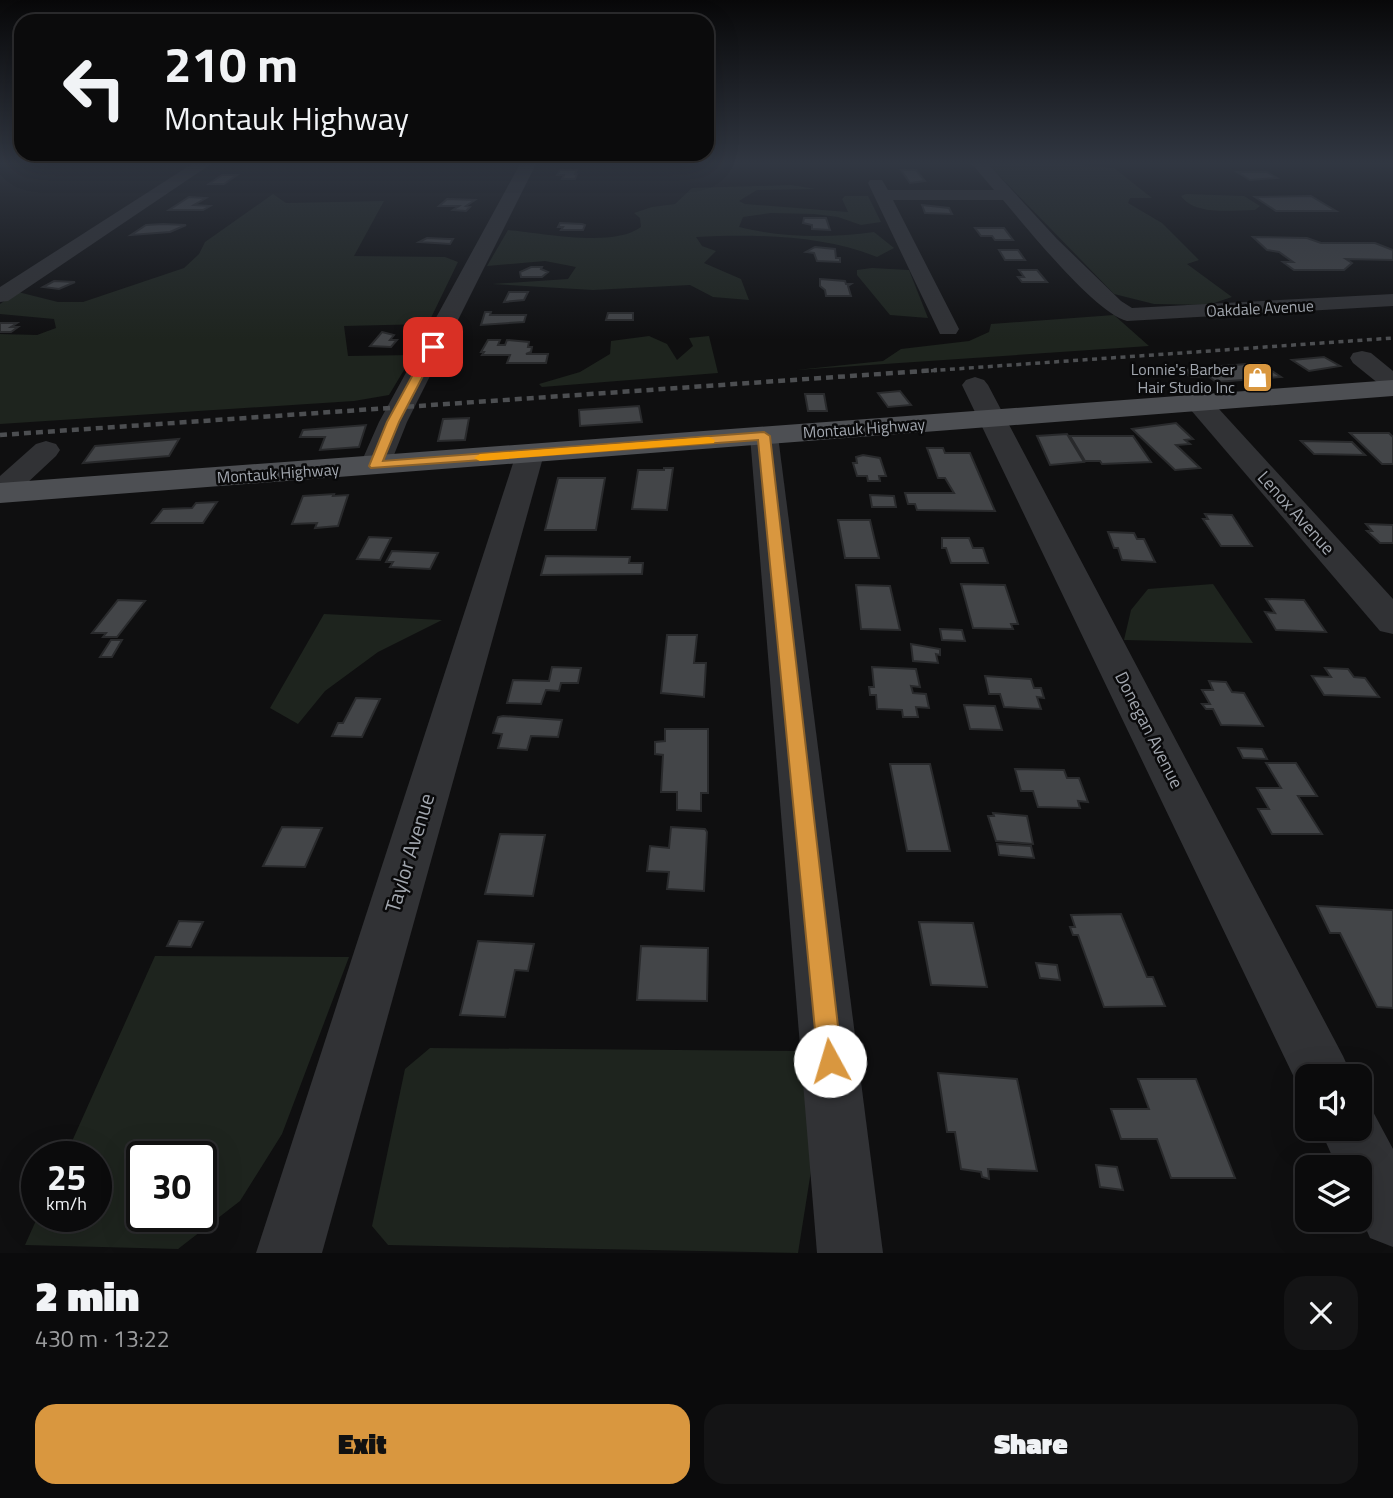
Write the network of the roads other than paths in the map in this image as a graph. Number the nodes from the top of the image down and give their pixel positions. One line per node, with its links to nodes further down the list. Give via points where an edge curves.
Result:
1 (113, 222): 5 (street)
2 (497, 222): 16 (street, via 393,422)
3 (896, 222): 7 (street)
4 (1032, 222): 6 (street, Oakdale Avenue, via 1113,306 1127,314)
5 (0, 296)
6 (1393, 300)
7 (948, 329)
8 (1362, 358): 9 (street)
9 (1393, 383)
10 (1393, 388): 12 (main road, Montauk Highway)
11 (984, 402): 12 (main road, Montauk Highway); 13 (main road, Montauk Highway); 19 (street, Donegan Avenue)
12 (1199, 403): 18 (street, Lenox Avenue)
13 (764, 436): 15 (main road, Montauk Highway); 23 (street)
14 (46, 450): 17 (street)
15 (530, 454): 16 (main road, Montauk Highway); 22 (street, Taylor Avenue)
16 (375, 466): 17 (main road, Montauk Highway)
17 (0, 493)
18 (1393, 622)
19 (1317, 1064)
20 (1356, 1141): 21 (street)
21 (1393, 1215)
22 (289, 1253)
23 (850, 1253)

